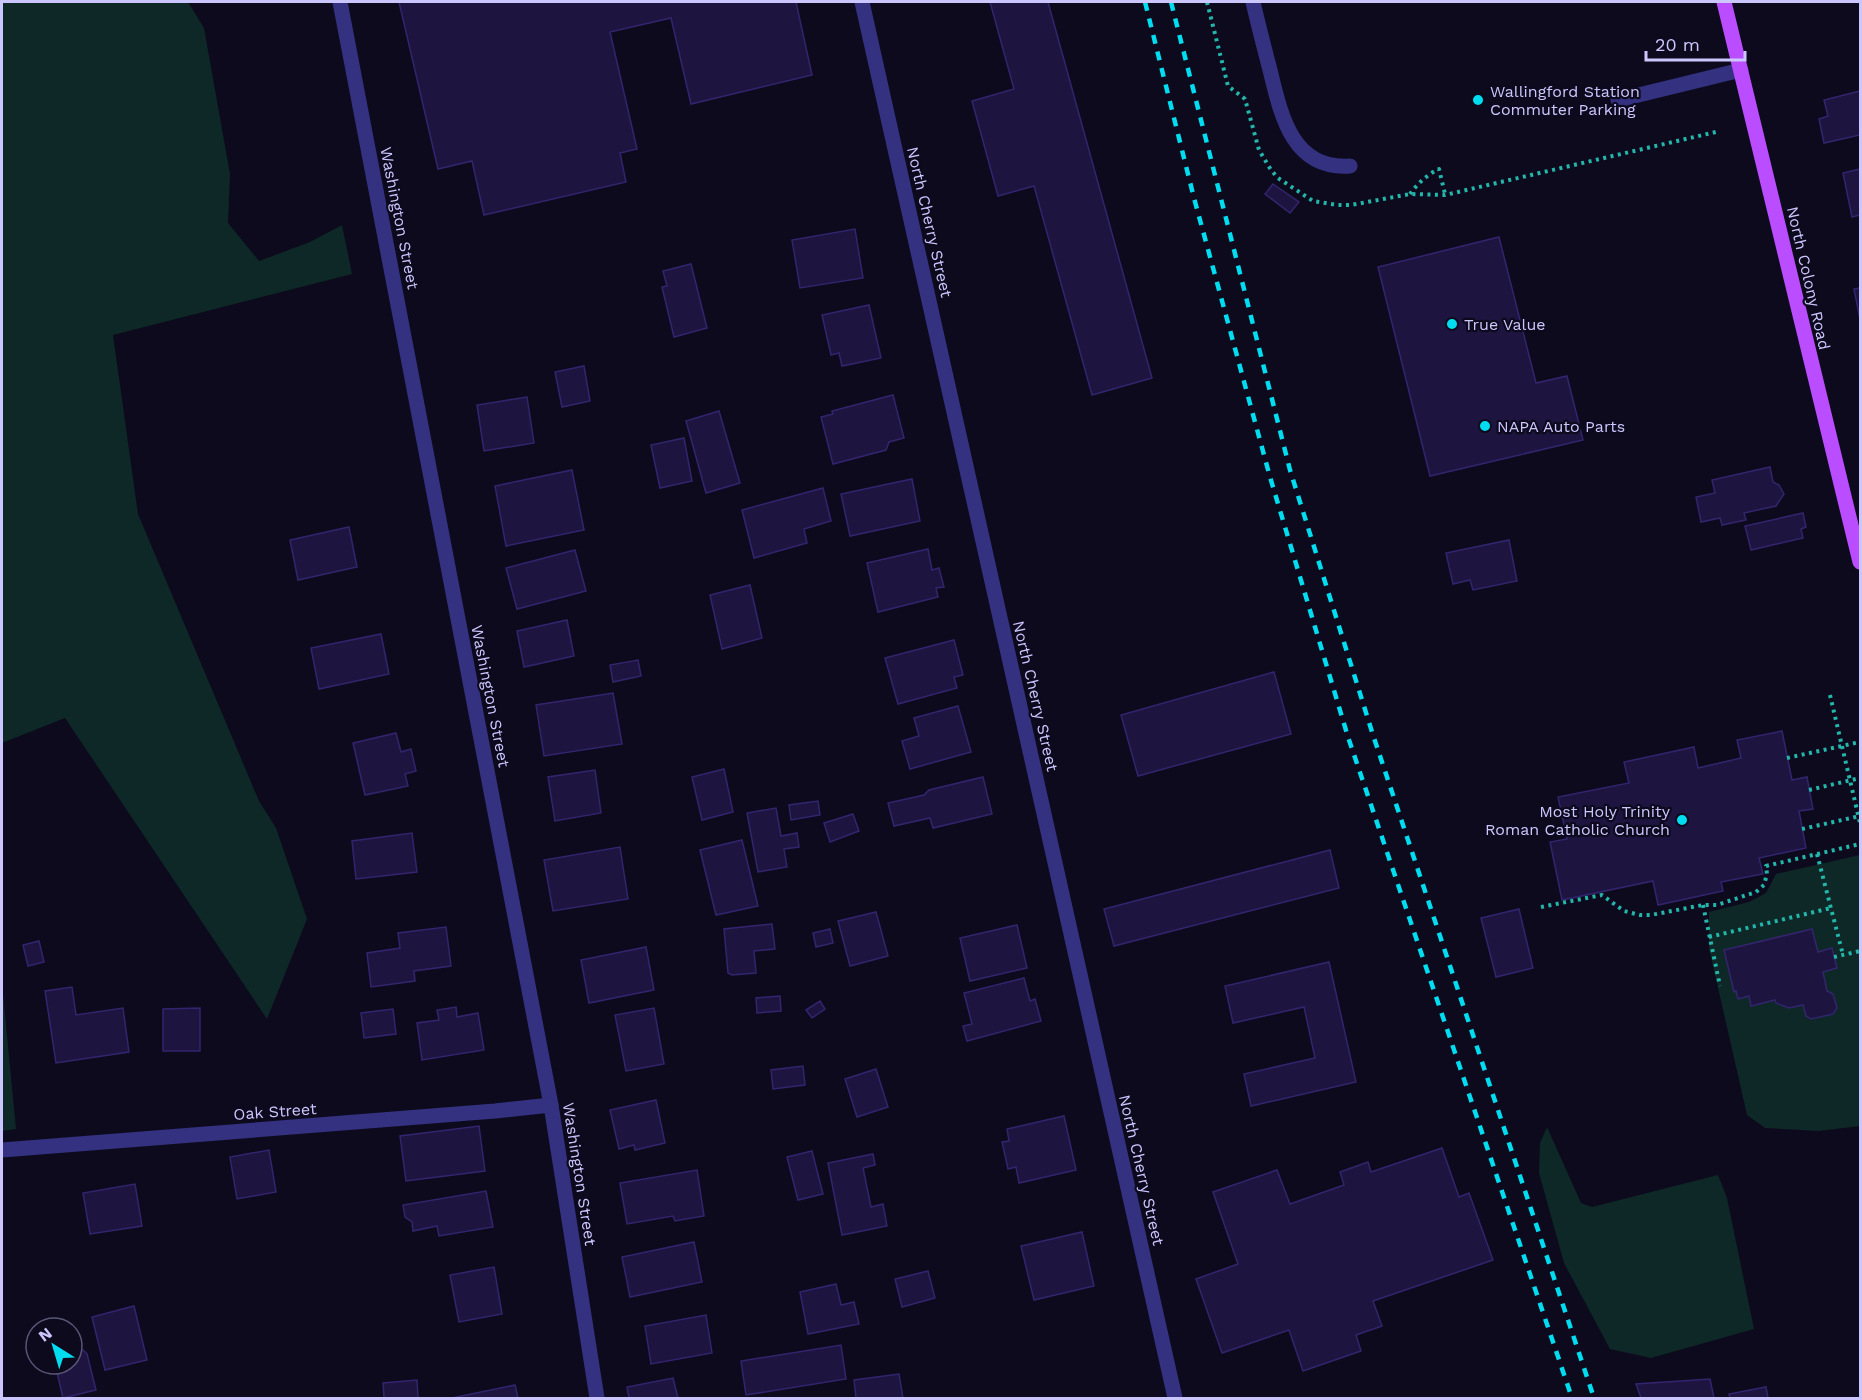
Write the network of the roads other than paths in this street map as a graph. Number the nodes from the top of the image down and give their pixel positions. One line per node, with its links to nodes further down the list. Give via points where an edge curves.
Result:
1 (340, 2): 9 (street, Washington Street)
2 (862, 2): 12 (street, North Cherry Street)
3 (1253, 2): 7 (street, via 1279,108 1289,132 1303,151 1322,163)
4 (1724, 2): 5 (main road, North Colony Road)
5 (1741, 70): 6 (street); 8 (main road, North Colony Road)
6 (1618, 100)
7 (1350, 166)
8 (1860, 562)
9 (551, 1105): 10 (street, Oak Street); 11 (street, Washington Street)
10 (2, 1150)
11 (597, 1398)
12 (1175, 1398)

